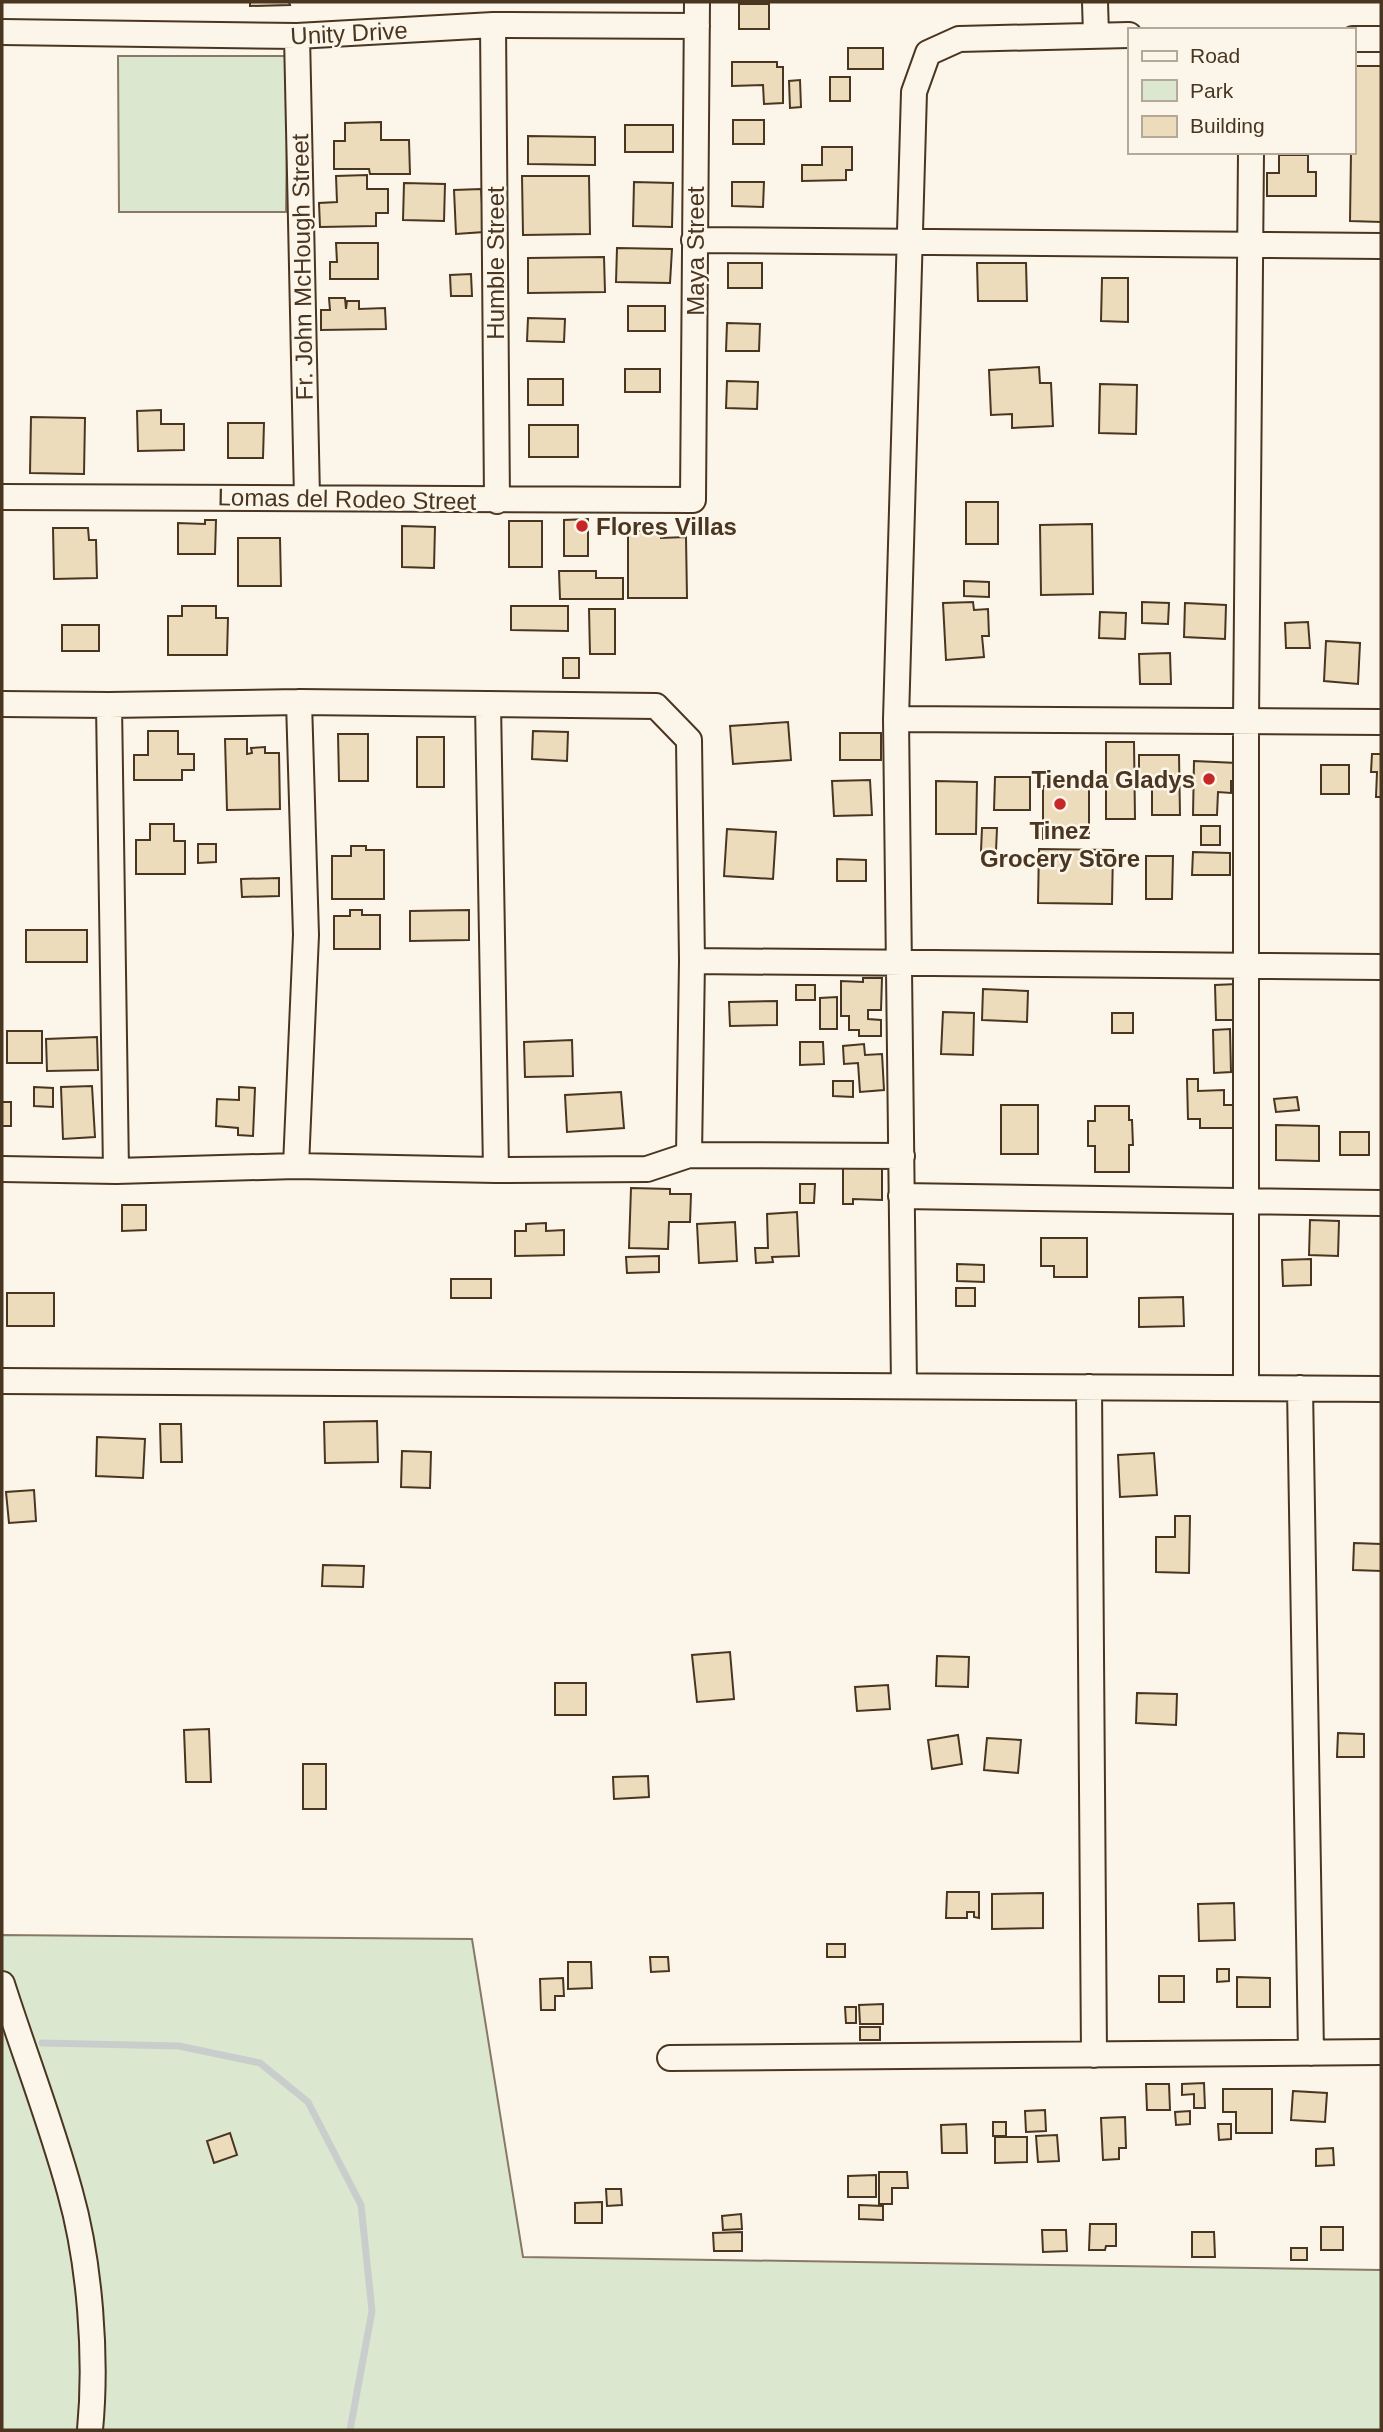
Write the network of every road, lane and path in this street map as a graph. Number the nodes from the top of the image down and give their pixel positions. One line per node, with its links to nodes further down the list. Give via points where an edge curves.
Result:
1 (1095, 2): 5 (street)
2 (697, 14): 3 (street, Unity Drive); 11 (street, Maya Street)
3 (493, 25): 6 (street, Unity Drive); 18 (street, Humble Street)
4 (2, 32): 6 (street, Unity Drive)
5 (1097, 35): 7 (street); 12 (street, via 960,39 928,53 914,92)
6 (297, 36): 16 (street, Fr. John McHough Street)
7 (1128, 36)
8 (1355, 38): 9 (street)
9 (1381, 39)
10 (1251, 154): 13 (street)
11 (694, 240): 12 (street); 17 (street, Maya Street)
12 (910, 242): 13 (street); 23 (street)
13 (1250, 245): 14 (street); 24 (street)
14 (1381, 246)
15 (2, 497): 16 (street, Lomas del Rodeo Street)
16 (307, 498): 18 (street, Lomas del Rodeo Street)
17 (693, 500): 18 (street, Lomas del Rodeo Street)
18 (496, 501)
19 (299, 702): 21 (street); 22 (street); 32 (street, via 306,934)
20 (2, 704): 22 (street)
21 (488, 704): 26 (street, via 656,706 689,740); 34 (street)
22 (109, 705): 35 (street)
23 (896, 719): 24 (street); 27 (street)
24 (1246, 721): 25 (street); 28 (street)
25 (1381, 722)
26 (692, 961): 27 (street); 30 (street)
27 (897, 962): 28 (street); 31 (street)
28 (1246, 967): 29 (street); 37 (street)
29 (1381, 967)
30 (689, 1155): 31 (street); 34 (street, via 647,1169)
31 (902, 1156): 36 (street)
32 (296, 1166): 34 (street); 35 (street)
33 (2, 1169): 35 (street)
34 (496, 1170)
35 (116, 1171)
36 (901, 1196): 37 (street); 40 (street)
37 (1246, 1202): 38 (street); 42 (street)
38 (1381, 1203)
39 (2, 1381): 40 (street)
40 (904, 1386): 41 (street)
41 (1089, 1387): 42 (street); 48 (street)
42 (1246, 1388): 43 (street)
43 (1300, 1388): 44 (street); 47 (street)
44 (1381, 1388)
45 (2, 1984): 50 (street, via 71,2193 89,2288)
46 (1381, 2052): 47 (street)
47 (1311, 2053): 48 (street)
48 (1094, 2055): 49 (street)
49 (670, 2058)
50 (90, 2430)

